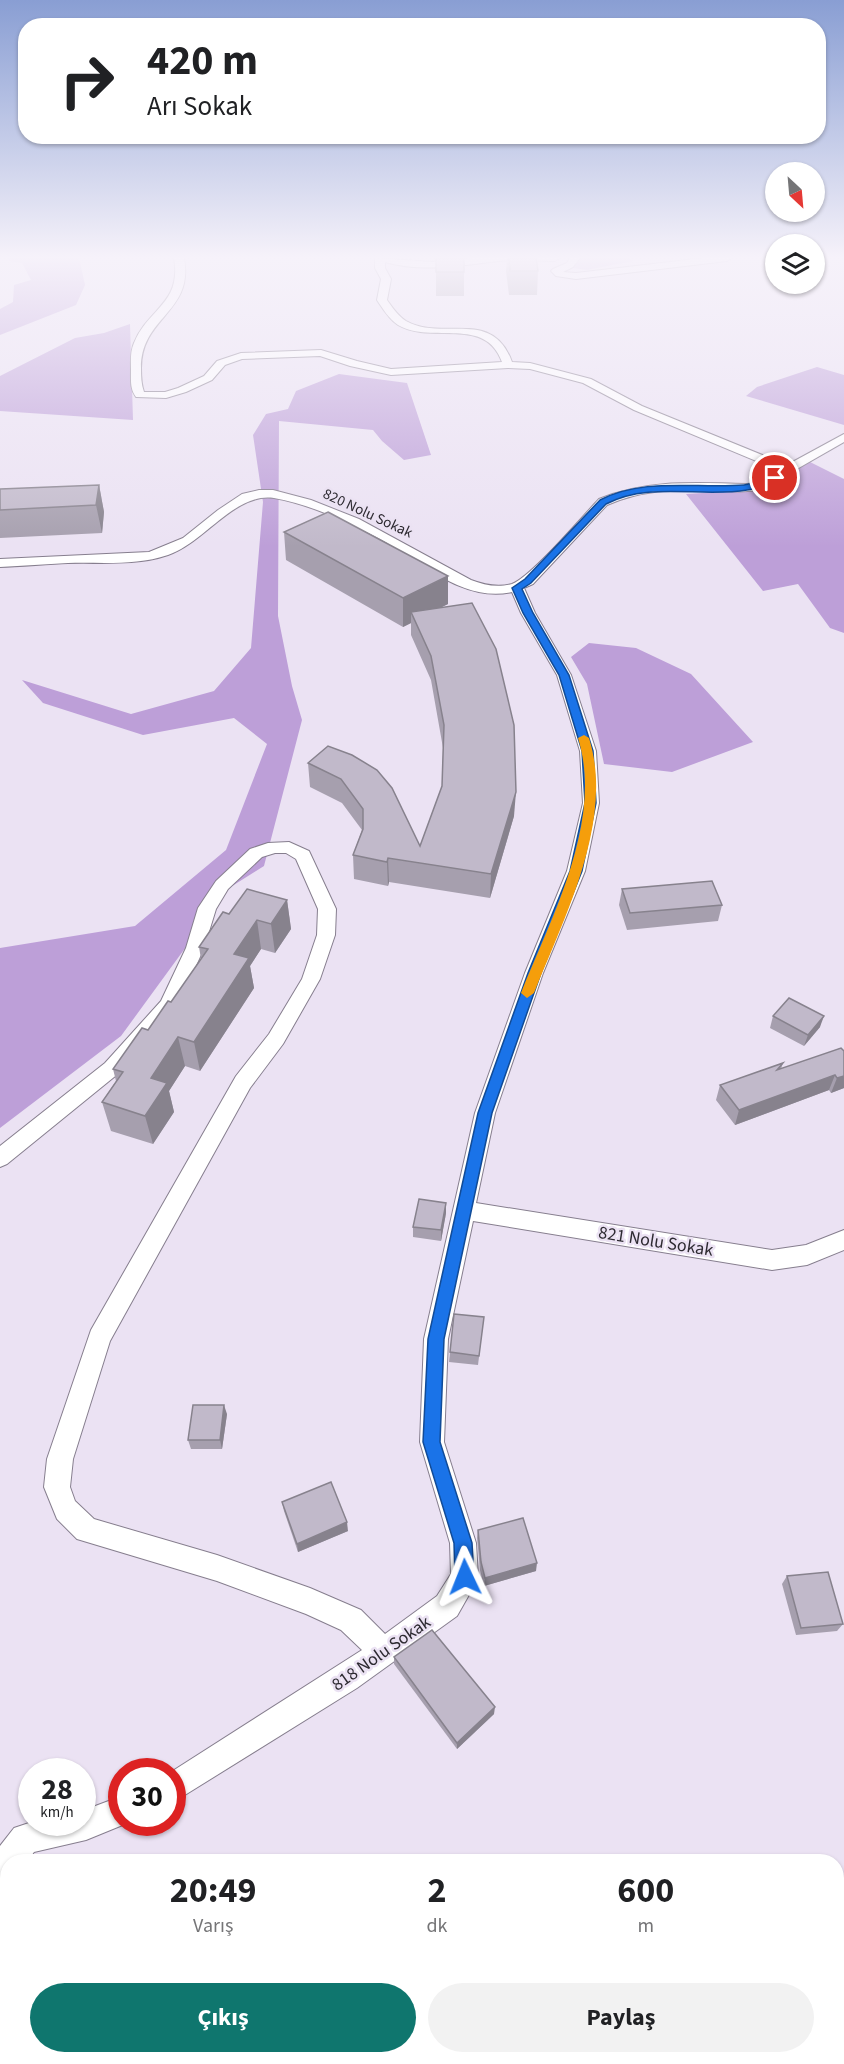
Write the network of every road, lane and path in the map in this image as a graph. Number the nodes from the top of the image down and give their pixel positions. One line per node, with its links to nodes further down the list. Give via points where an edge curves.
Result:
1 (136, 354): 2 (street, via 136,389 140,395 166,395 208,378 221,363 241,356)
2 (286, 354)
3 (325, 354): 5 (street, via 391,372)
4 (503, 354): 5 (street)
5 (508, 365): 7 (street, via 541,368 587,381 638,408)
6 (844, 437): 7 (street)
7 (787, 469): 9 (street, via 747,488 653,489 614,496 603,502)
8 (0, 563): 9 (street, 820 Nolu Sokak, via 156,556 177,547 240,501 270,493 357,522 477,588)
9 (517, 588): 11 (street, 818 Nolu Sokak, via 564,675 588,751 591,803 576,871 534,973 485,1113)
10 (0, 1158): 13 (street, via 112,1068 169,1005 195,948 207,908 222,885 256,853 274,847 289,848 303,855 327,909 326,935 311,979 276,1039 243,1082 99,1338 60,1459 57,1487 66,1510 86,1530 217,1568 310,1602 351,1620)
11 (465, 1210): 12 (street, 821 Nolu Sokak, via 772,1260 807,1255); 13 (street, 818 Nolu Sokak, via 436,1339 432,1442 463,1543 465,1577 447,1606)
12 (844, 1240)
13 (383, 1651): 14 (street, 818 Nolu Sokak)
14 (186, 1780)
15 (108, 1816): 16 (street, via 25,1839)
16 (13, 1854)

